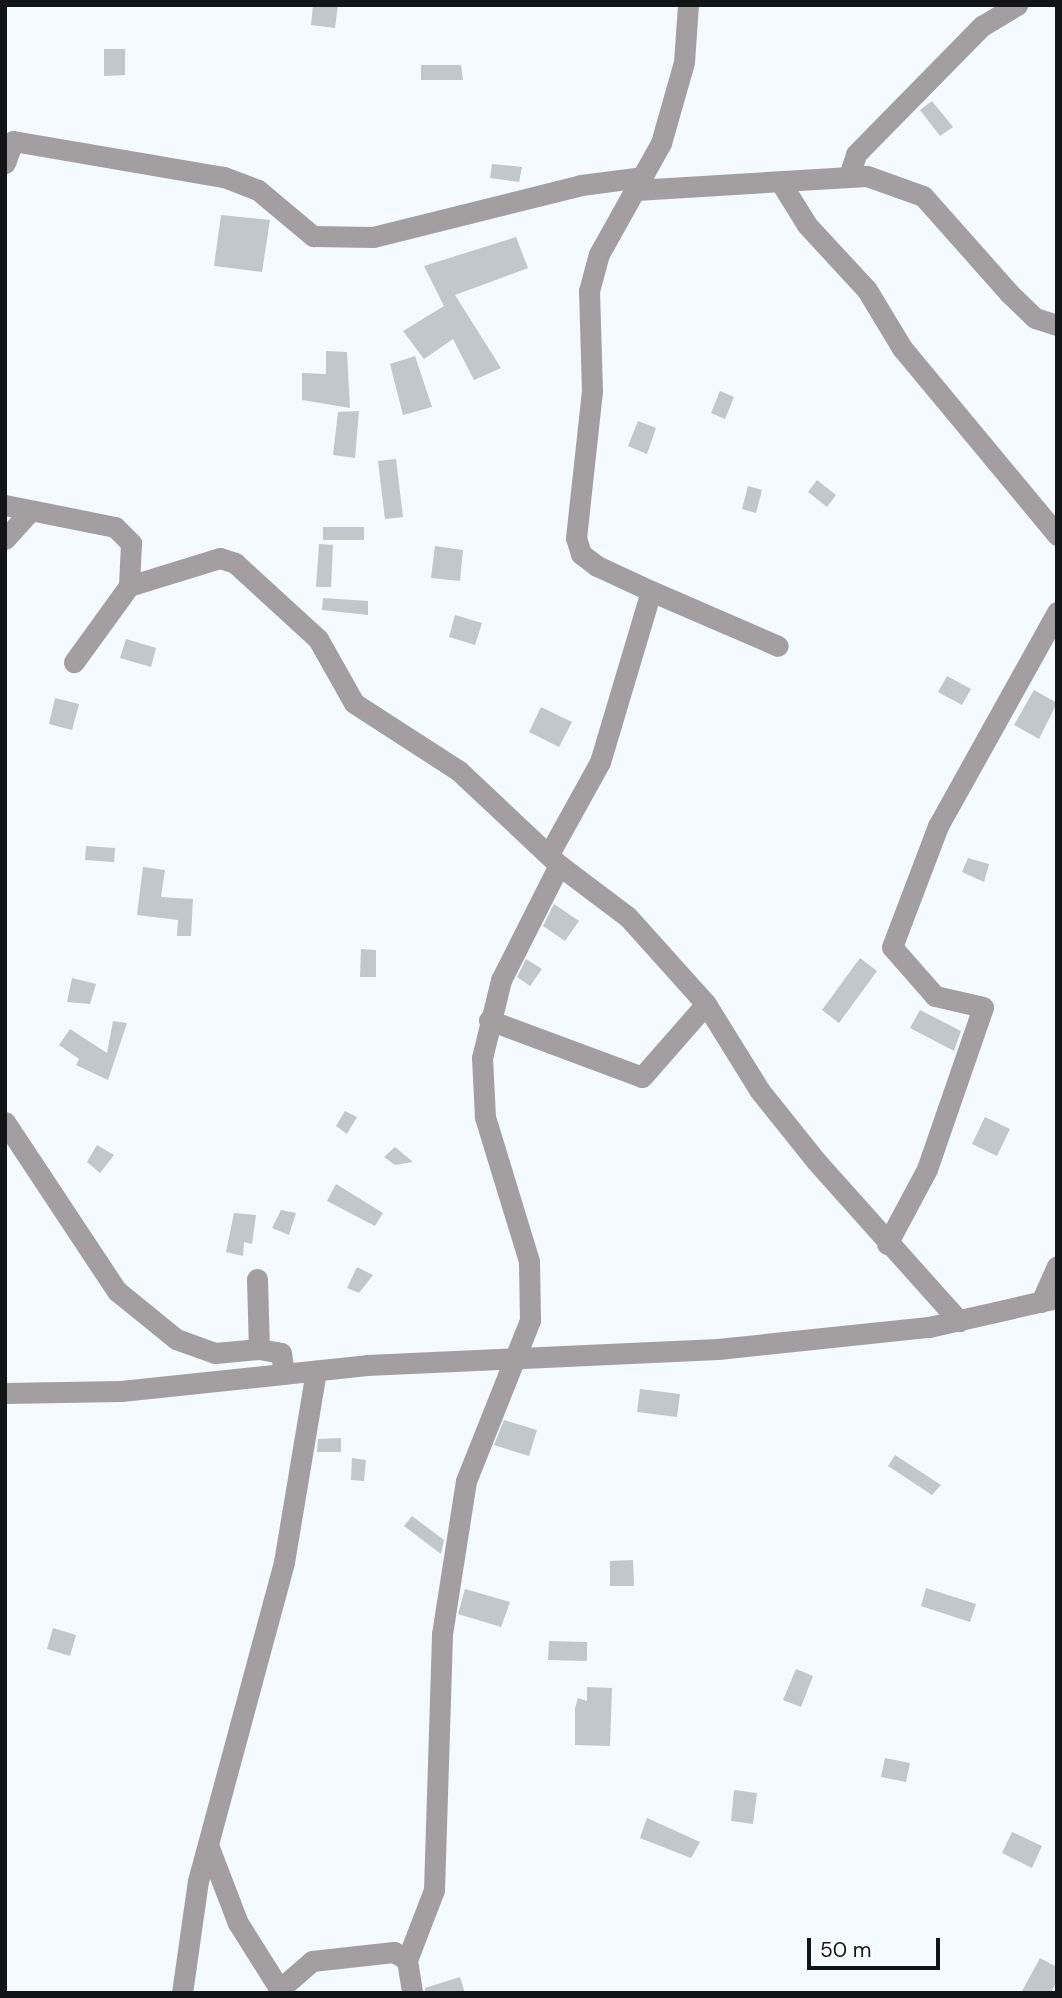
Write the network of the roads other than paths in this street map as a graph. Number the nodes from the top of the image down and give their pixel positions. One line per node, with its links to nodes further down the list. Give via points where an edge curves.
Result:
1 (688, 5): 5 (street, via 684,62 661,143)
2 (1017, 5): 4 (street, via 982,26 856,154)
3 (5, 163): 5 (street, via 13,141 224,177 258,190 313,236 373,237 581,185)
4 (849, 176): 6 (street); 7 (street, via 923,196 1009,293 1035,318)
5 (640, 183): 6 (street); 13 (street, via 592,271 592,391 576,538 581,554 597,566)
6 (781, 183): 10 (street, via 807,225 867,290 910,359)
7 (1057, 325)
8 (5, 506): 9 (street)
9 (29, 512): 11 (street); 12 (street, via 124,531 131,543)
10 (1057, 535)
11 (5, 539)
12 (130, 586): 16 (street); 17 (street, via 220,558 235,563 318,639 354,703 459,771)
13 (651, 591): 15 (street); 17 (street, via 600,762)
14 (1057, 612): 21 (street, via 938,826 892,947 935,996 983,1007 927,1169)
15 (778, 646)
16 (74, 662)
17 (554, 860): 18 (street, via 628,917); 19 (street, via 501,980)
18 (706, 1004): 19 (street, via 642,1077); 21 (street, via 760,1091)
19 (489, 1020): 27 (street, via 485,1117 528,1261 531,1292 530,1320)
20 (5, 1122): 26 (street, via 117,1291 176,1339 215,1353)
21 (887, 1244): 25 (street)
22 (1057, 1266): 24 (street)
23 (257, 1279): 26 (street)
24 (1049, 1300): 25 (street)
25 (959, 1321): 27 (street, via 718,1349)
26 (260, 1349): 29 (street, via 281,1353)
27 (513, 1358): 28 (street); 32 (street, via 466,1481 442,1634 434,1890)
28 (316, 1371): 29 (street); 31 (street, via 284,1562)
29 (284, 1374): 30 (street, via 121,1391)
30 (5, 1393)
31 (208, 1845): 33 (street, via 239,1923); 34 (street)
32 (407, 1960): 33 (street, via 394,1952 364,1951 312,1961); 35 (street)
33 (282, 1990)
34 (182, 1993)
35 (412, 1993)

